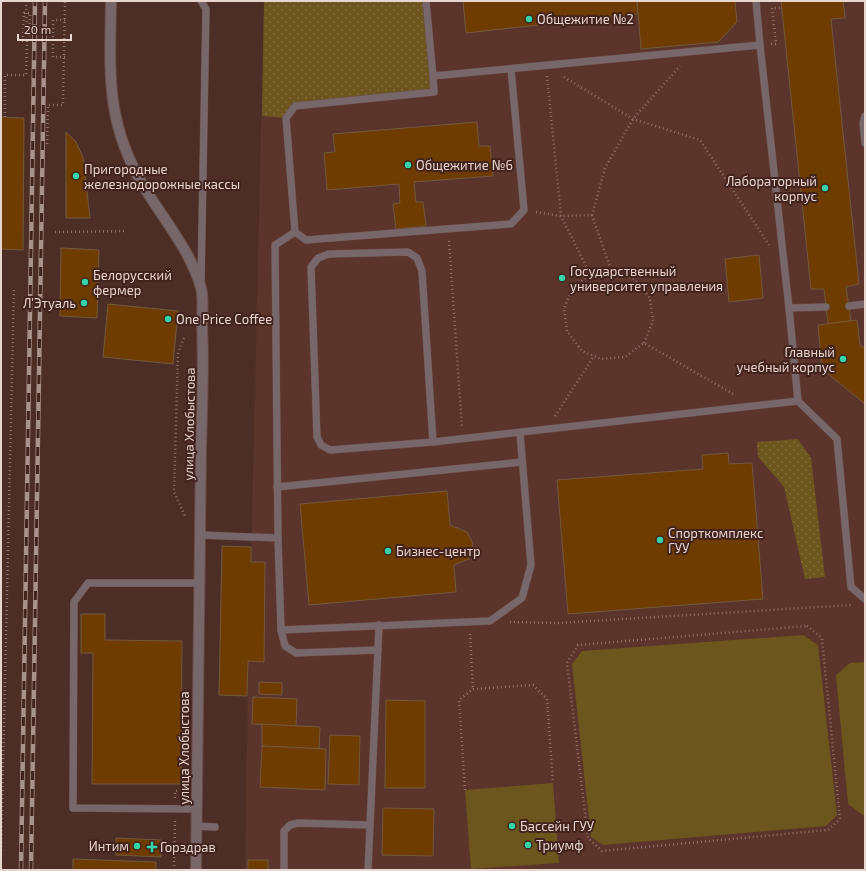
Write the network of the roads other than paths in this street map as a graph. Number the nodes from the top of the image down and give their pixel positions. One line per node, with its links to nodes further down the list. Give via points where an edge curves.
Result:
1 (111, 1): 11 (street, улица Хлобыстова, via 110,74 112,104 119,134 129,160 188,257)
2 (201, 1): 11 (lane, via 206,9)
3 (426, 1): 7 (lane)
4 (756, 1): 5 (lane)
5 (760, 45): 6 (lane); 15 (lane)
6 (511, 69): 7 (lane); 10 (lane, via 524,210 511,224 306,240)
7 (433, 76): 10 (lane, via 434,92 295,106 286,118)
8 (865, 116): 9 (lane)
9 (865, 144)
10 (295, 232): 20 (lane, via 275,245)
11 (201, 289): 21 (street, улица Хлобыстова, via 203,345)
12 (865, 304): 13 (lane)
13 (849, 306)
14 (826, 307): 15 (lane)
15 (789, 308): 16 (lane)
16 (798, 401): 17 (lane); 24 (lane, via 838,439 851,587)
17 (520, 433): 18 (lane); 19 (lane)
18 (433, 442): 18 (lane, via 422,271 417,258 408,252 329,254 318,258 311,267 317,437 321,445 330,450)
19 (522, 462): 20 (lane); 25 (lane, via 531,565 522,598 490,621)
20 (277, 487): 22 (lane)
21 (200, 535): 22 (lane); 23 (street, улица Хлобыстова)
22 (278, 538): 26 (lane)
23 (198, 583): 28 (street, улица Хлобыстова); 28 (lane, via 88,583 74,602 73,808)
24 (865, 600)
25 (379, 625): 26 (lane); 27 (lane)
26 (281, 630): 27 (lane, via 285,646 296,653)
27 (378, 650): 29 (lane)
28 (196, 809): 30 (street, улица Хлобыстова)
29 (370, 825): 33 (lane, via 290,825 284,831); 34 (lane)
30 (196, 826): 31 (lane); 32 (street, улица Хлобыстова)
31 (215, 827)
32 (196, 870)
33 (284, 870)
34 (368, 870)

